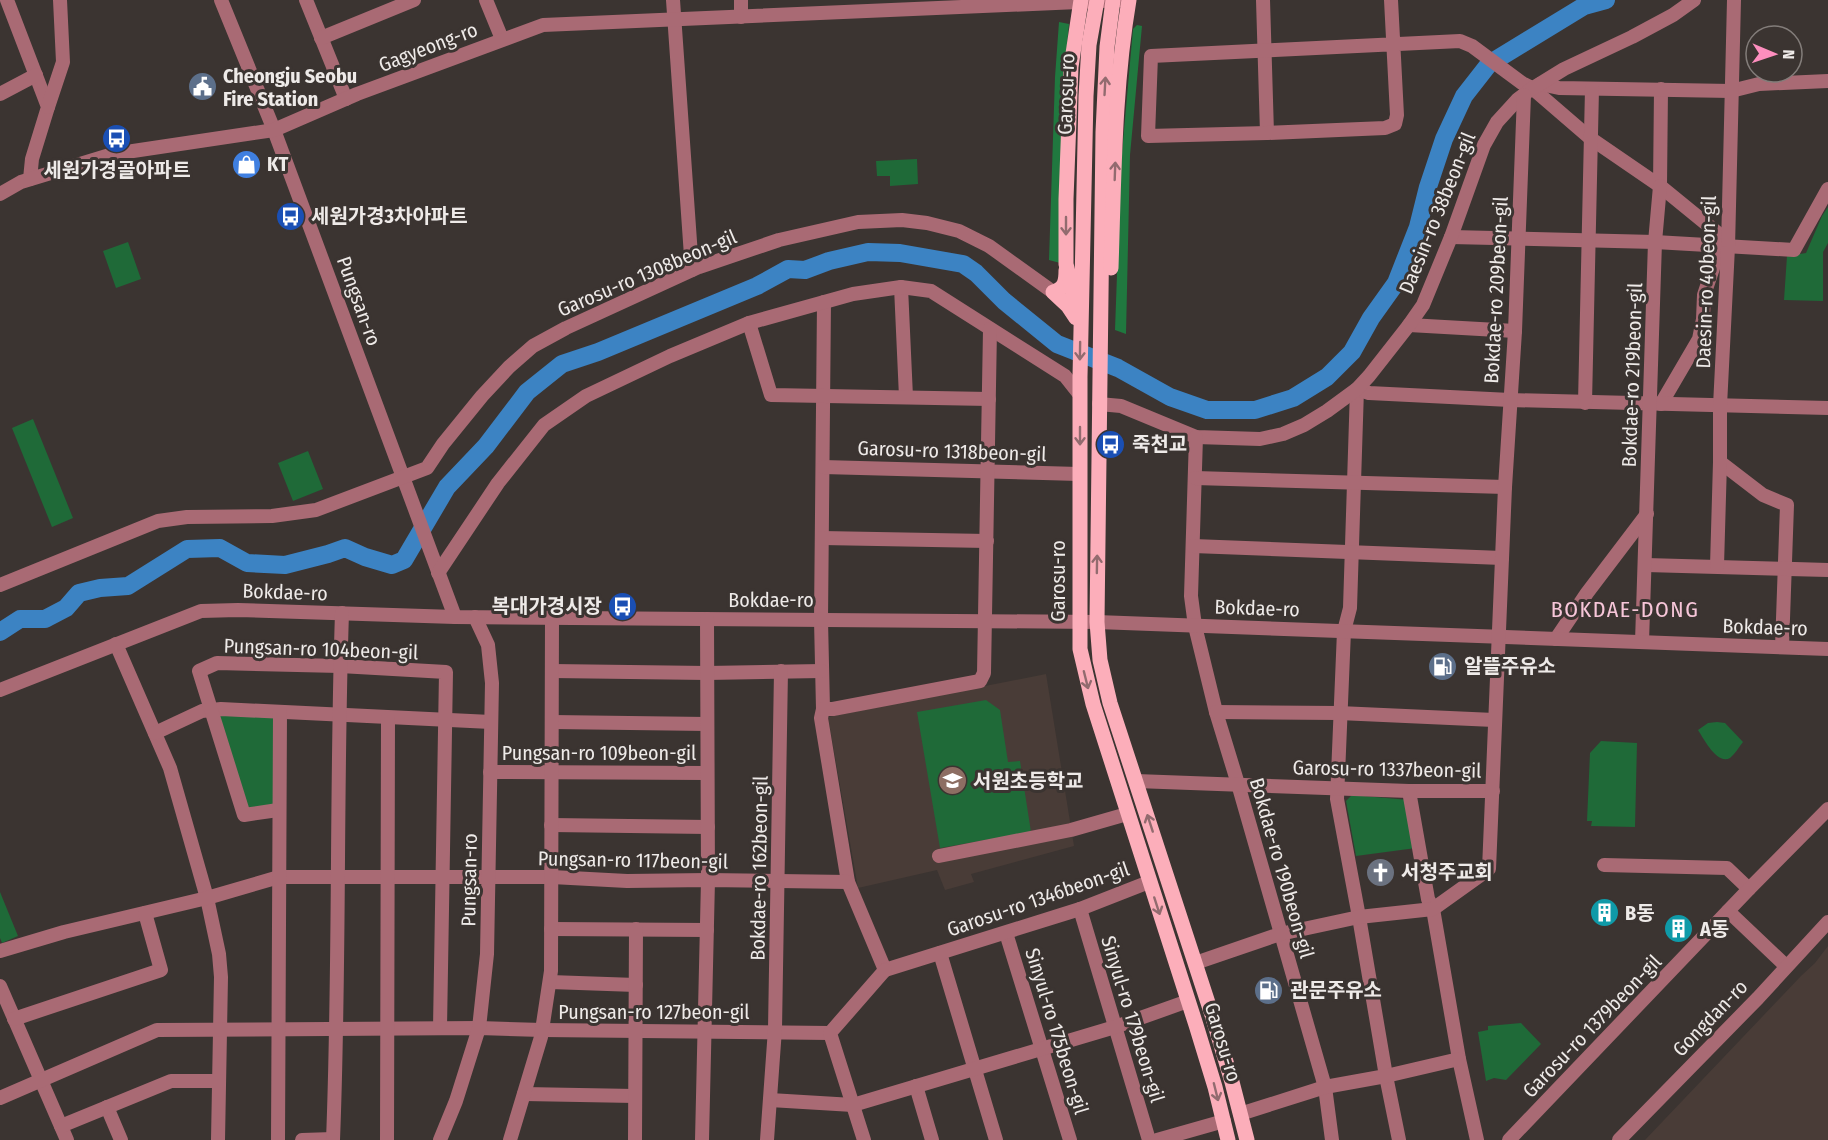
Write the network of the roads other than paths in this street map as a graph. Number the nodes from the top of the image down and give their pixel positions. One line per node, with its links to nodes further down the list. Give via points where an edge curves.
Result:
1 (7, 0): 24 (street)
2 (60, 0): 32 (street, via 63,62)
3 (222, 0): 33 (street, Pungsan-ro)
4 (306, 0): 20 (street)
5 (414, 0): 20 (street)
6 (486, 0): 21 (street)
7 (673, 0): 19 (street)
8 (741, 0): 18 (street)
9 (1113, 0): 10 (street, Gagyeong-ro); 16 (street, Gagyeong-ro); 55 (main road, Garosu-ro, one-way to 9, via 1103,132)
10 (1128, 0): 55 (main road, one-way to 10, via 1110,288 1117,120)
11 (1263, 0): 23 (street)
12 (1391, 0): 22 (street)
13 (1694, 0): 26 (street, Daesin-ro 38beon-gil, via 1663,21)
14 (1734, 0): 29 (street, Daesin-ro 40beon-gil)
15 (1080, 1): 16 (street, Gagyeong-ro); 17 (street, Gagyeong-ro); 45 (main road, one-way to 45, via 1071,67)
16 (1096, 1): 51 (main road, Garosu-ro, via 1086,96)
17 (908, 5): 18 (street, Gagyeong-ro)
18 (741, 17): 19 (street, Gagyeong-ro)
19 (673, 20): 21 (street, Gagyeong-ro, via 543,25); 46 (street)
20 (321, 38): 31 (street)
21 (502, 39): 31 (street, Gagyeong-ro)
22 (1394, 45): 23 (street); 26 (street, via 1460,40); 34 (street, via 1395,124 1385,128)
23 (1265, 51): 34 (street); 34 (street, via 1151,56 1148,136)
24 (36, 75): 30 (street); 32 (street)
25 (1828, 81): 29 (street, via 1759,84)
26 (1529, 87): 27 (street); 35 (street); 40 (street, Daesin-ro 38beon-gil, via 1497,122 1484,145); 41 (street, Bokdae-ro 209beon-gil)
27 (1592, 89): 28 (street); 35 (street)
28 (1661, 89): 29 (street); 37 (street, Bokdae-ro 219beon-gil)
29 (1731, 91): 44 (street, Daesin-ro 40beon-gil)
30 (0, 94)
31 (346, 99): 33 (street, Gagyeong-ro)
32 (48, 107): 36 (street)
33 (274, 130): 36 (street, Gagyeong-ro, via 113,153); 72 (street, Pungsan-ro)
34 (1267, 133)
35 (1590, 138): 37 (street); 42 (street)
36 (30, 179): 39 (street, Gagyeong-ro)
37 (1659, 186): 43 (street, Bokdae-ro 219beon-gil); 44 (street, via 1720,235)
38 (1828, 189): 44 (street, via 1794,250)
39 (0, 194)
40 (1451, 237): 41 (street); 52 (street, Daesin-ro 38beon-gil, via 1423,305)
41 (1519, 239): 42 (street); 54 (street, Bokdae-ro 209beon-gil)
42 (1587, 240): 43 (street); 62 (street)
43 (1655, 242): 44 (street); 64 (street, Bokdae-ro 219beon-gil)
44 (1728, 247): 64 (street, via 1714,265 1704,295 1699,339); 65 (street, Daesin-ro 40beon-gil)
45 (1066, 264): 48 (main road, via 1065,282); 51 (main road)
46 (692, 270): 48 (street, Garosu-ro 1308beon-gil, via 779,240 858,222 902,220 959,231 989,246); 72 (street, Garosu-ro 1308beon-gil, via 533,346 482,396 428,468)
47 (901, 287): 49 (street); 53 (street, via 931,291); 59 (street)
48 (1053, 292): 51 (main road)
49 (824, 302): 50 (street); 58 (street)
50 (749, 323): 58 (street, via 771,395); 84 (street, via 586,396 544,425)
51 (1081, 325): 57 (main road, Garosu-ro, one-way to 57)
52 (1409, 325): 54 (street); 56 (street, Daesin-ro 38beon-gil)
53 (990, 329): 57 (street, via 1065,376); 60 (street)
54 (1515, 331): 61 (street, Bokdae-ro 209beon-gil)
55 (1100, 333): 63 (main road, Garosu-ro)
56 (1358, 389): 61 (street, via 1369,393); 67 (street, Daesin-ro 38beon-gil, via 1304,426 1283,434 1260,439); 74 (street)
57 (1080, 395): 71 (main road, Garosu-ro, one-way to 71)
58 (823, 396): 59 (street); 69 (street)
59 (906, 397): 60 (street)
60 (989, 399): 70 (street)
61 (1510, 400): 62 (street); 75 (street, Bokdae-ro 209beon-gil)
62 (1585, 403): 64 (street)
63 (1099, 404): 67 (street, via 1121,406); 96 (main road, Garosu-ro, one-way to 63)
64 (1656, 404): 65 (street); 76 (street, Bokdae-ro 219beon-gil)
65 (1720, 406): 66 (street); 68 (street, Daesin-ro 40beon-gil)
66 (1828, 408)
67 (1196, 437): 73 (street, Bokdae-ro 190beon-gil)
68 (1720, 462): 83 (street, Daesin-ro 40beon-gil); 85 (street, via 1763,495 1787,505)
69 (823, 467): 70 (street, Garosu-ro 1318beon-gil); 77 (street)
70 (988, 471): 71 (street, Garosu-ro 1318beon-gil); 78 (street)
71 (1079, 474): 95 (main road, Garosu-ro)
72 (403, 478): 84 (street, Pungsan-ro); 87 (street, Garosu-ro 1308beon-gil, via 316,510 294,514 158,521)
73 (1195, 478): 74 (street); 79 (street, Bokdae-ro 190beon-gil)
74 (1354, 483): 75 (street); 80 (street)
75 (1505, 487): 81 (street, Bokdae-ro 209beon-gil)
76 (1647, 513): 82 (street, Bokdae-ro 219beon-gil); 100 (street)
77 (822, 538): 78 (street); 93 (street)
78 (987, 541): 94 (street)
79 (1193, 546): 80 (street); 97 (street, Bokdae-ro 190beon-gil)
80 (1352, 552): 81 (street); 98 (street, via 1350,608)
81 (1502, 558): 99 (street, Bokdae-ro 209beon-gil)
82 (1646, 565): 83 (street); 101 (street, Bokdae-ro 219beon-gil)
83 (1717, 566): 85 (street)
84 (437, 568): 89 (street, Pungsan-ro)
85 (1786, 569): 86 (street); 103 (street)
86 (1828, 570)
87 (0, 585)
88 (342, 613): 89 (street, Bokdae-ro); 102 (street, Bokdae-ro, via 201,611); 105 (street)
89 (455, 617): 90 (street, Bokdae-ro)
90 (475, 617): 91 (street, Bokdae-ro); 120 (street, Pungsan-ro, via 488,645)
91 (552, 618): 92 (street, Bokdae-ro); 106 (street)
92 (707, 619): 93 (street, Bokdae-ro); 109 (street)
93 (821, 620): 94 (street, Bokdae-ro); 108 (street)
94 (986, 621): 95 (street, Bokdae-ro); 111 (street, via 984,673 980,681)
95 (1078, 622): 96 (street, Bokdae-ro); 134 (main road, Garosu-ro, one-way to 134, via 1085,679)
96 (1097, 622): 97 (street, Bokdae-ro); 127 (main road, Garosu-ro, via 1100,660 1110,703)
97 (1194, 626): 98 (street, Bokdae-ro); 114 (street, Bokdae-ro 190beon-gil)
98 (1344, 631): 99 (street, Bokdae-ro); 115 (street)
99 (1498, 637): 100 (street, Bokdae-ro); 119 (street, Bokdae-ro 209beon-gil)
100 (1556, 639): 101 (street, Bokdae-ro)
101 (1642, 642): 103 (street, Bokdae-ro)
102 (116, 644): 110 (street, Bokdae-ro); 123 (street)
103 (1782, 647): 104 (street, Bokdae-ro)
104 (1828, 649)
105 (340, 666): 112 (street, Pungsan-ro 104beon-gil, via 217,663 199,671); 116 (street); 118 (street, Pungsan-ro 104beon-gil, via 446,672)
106 (552, 670): 109 (street); 121 (street)
107 (781, 671): 108 (street); 109 (street); 146 (street, Bokdae-ro 162beon-gil)
108 (822, 671): 111 (street)
109 (707, 673): 122 (street)
110 (0, 690)
111 (823, 709): 147 (street, via 821,718)
112 (210, 710): 113 (street); 123 (street); 133 (street, via 244,815)
113 (280, 712): 116 (street); 133 (street)
114 (1216, 712): 115 (street); 128 (street, Bokdae-ro 190beon-gil)
115 (1339, 713): 119 (street); 129 (street)
116 (339, 715): 117 (street); 139 (street)
117 (388, 718): 118 (street); 141 (street)
118 (446, 720): 120 (street); 142 (street)
119 (1494, 720): 131 (street, Bokdae-ro 209beon-gil)
120 (491, 722): 124 (street, Pungsan-ro)
121 (552, 722): 122 (street); 125 (street)
122 (707, 724): 126 (street)
123 (155, 733): 150 (street, via 170,768)
124 (490, 772): 125 (street, Pungsan-ro 109beon-gil); 144 (street, Pungsan-ro)
125 (552, 772): 126 (street, Pungsan-ro 109beon-gil); 135 (street)
126 (707, 773): 136 (street)
127 (1136, 781): 128 (street, Garosu-ro 1337beon-gil); 164 (main road, Garosu-ro, one-way to 127)
128 (1238, 784): 129 (street, Garosu-ro 1337beon-gil); 161 (street, Bokdae-ro 190beon-gil)
129 (1337, 788): 130 (street, Garosu-ro 1337beon-gil); 155 (street)
130 (1409, 791): 131 (street, Garosu-ro 1337beon-gil); 152 (street)
131 (1493, 791): 152 (street, Bokdae-ro 209beon-gil, via 1489,869)
132 (1828, 809): 149 (street, Garosu-ro 1379beon-gil)
133 (278, 810): 140 (street)
134 (1127, 814): 137 (street, via 1071,830); 148 (main road, Garosu-ro)
135 (551, 825): 136 (street); 143 (street)
136 (708, 827): 145 (street)
137 (939, 856)
138 (1604, 865): 149 (street, via 1727,868)
139 (337, 876): 140 (street, Pungsan-ro 117beon-gil); 141 (street, Pungsan-ro 117beon-gil); 178 (street)
140 (279, 877): 150 (street, Pungsan-ro 117beon-gil); 177 (street)
141 (388, 877): 142 (street, Pungsan-ro 117beon-gil); 173 (street)
142 (444, 877): 144 (street, Pungsan-ro 117beon-gil); 174 (street)
143 (552, 877): 144 (street, Pungsan-ro 117beon-gil); 145 (street, Pungsan-ro 117beon-gil); 157 (street)
144 (490, 879): 175 (street, Pungsan-ro)
145 (708, 880): 146 (street, Pungsan-ro 117beon-gil); 159 (street)
146 (778, 882): 147 (street, Pungsan-ro 117beon-gil); 182 (street, Bokdae-ro 162beon-gil)
147 (848, 882): 166 (street)
148 (1149, 882): 151 (street, Garosu-ro 1346beon-gil); 170 (main road, Garosu-ro, one-way to 170)
149 (1749, 889): 153 (street, Garosu-ro 1379beon-gil)
150 (207, 898): 154 (street, Pungsan-ro 117beon-gil); 176 (street, via 219,954)
151 (1080, 909): 160 (street, Garosu-ro 1346beon-gil); 172 (street, Sinyul-ro 179beon-gil)
152 (1433, 909): 155 (street); 185 (street)
153 (1728, 911): 165 (street); 224 (street, Garosu-ro 1379beon-gil)
154 (145, 913): 162 (street, Pungsan-ro 117beon-gil); 171 (street, via 161,970)
155 (1359, 917): 161 (street); 187 (street)
156 (1828, 922): 165 (street, Gongdan-ro)
157 (551, 929): 158 (street); 167 (street)
158 (636, 929): 159 (street); 168 (street)
159 (707, 930): 181 (street)
160 (1006, 933): 163 (street, Garosu-ro 1346beon-gil); 184 (street, Sinyul-ro 175beon-gil)
161 (1280, 934): 164 (street); 191 (street, Bokdae-ro 190beon-gil)
162 (0, 951)
163 (940, 953): 166 (street, Garosu-ro 1346beon-gil); 186 (street, Garosu-ro 1346beon-gil)
164 (1195, 963): 198 (main road, Garosu-ro)
165 (1786, 966): 225 (street, Gongdan-ro)
166 (885, 970): 183 (street)
167 (550, 982): 168 (street); 179 (street)
168 (636, 985): 180 (street)
169 (0, 986): 171 (street)
170 (1188, 1001): 172 (street); 199 (main road, Garosu-ro, one-way to 199)
171 (14, 1019): 188 (street)
172 (1115, 1027): 184 (street); 217 (street, Sinyul-ro 179beon-gil)
173 (388, 1028): 174 (street, Pungsan-ro 127beon-gil); 178 (street, Pungsan-ro 127beon-gil); 208 (street)
174 (440, 1028): 175 (street, Pungsan-ro 127beon-gil)
175 (479, 1028): 179 (street, Pungsan-ro 127beon-gil); 209 (street, Pungsan-ro)
176 (220, 1029): 177 (street, Pungsan-ro 127beon-gil); 188 (street, Pungsan-ro 127beon-gil, via 157,1030); 189 (street)
177 (279, 1029): 178 (street, Pungsan-ro 127beon-gil); 206 (street)
178 (337, 1029): 201 (street)
179 (542, 1030): 180 (street, Pungsan-ro 127beon-gil); 192 (street)
180 (635, 1030): 181 (street, Pungsan-ro 127beon-gil); 193 (street)
181 (704, 1032): 182 (street, Pungsan-ro 127beon-gil); 212 (street)
182 (775, 1032): 183 (street, Pungsan-ro 127beon-gil); 195 (street, Bokdae-ro 162beon-gil)
183 (830, 1033): 196 (street)
184 (1042, 1049): 186 (street); 216 (street, Sinyul-ro 175beon-gil)
185 (1459, 1059): 187 (street); 223 (street)
186 (974, 1069): 190 (street); 215 (street, Garosu-ro 1346beon-gil)
187 (1386, 1076): 191 (street); 222 (street)
188 (41, 1081): 194 (street, Pungsan-ro 127beon-gil); 200 (street)
189 (219, 1081): 197 (street, via 171,1081); 205 (street)
190 (916, 1086): 196 (street); 202 (street)
191 (1325, 1087): 198 (street); 221 (street, Bokdae-ro 190beon-gil)
192 (524, 1094): 193 (street); 210 (street)
193 (635, 1096): 211 (street)
194 (0, 1098)
195 (770, 1100): 196 (street); 213 (street, Bokdae-ro 162beon-gil)
196 (853, 1106): 214 (street)
197 (107, 1107): 200 (street); 204 (street)
198 (1240, 1114): 220 (main road, Garosu-ro)
199 (1224, 1122): 218 (street); 219 (main road, Garosu-ro)
200 (61, 1126): 203 (street)
201 (333, 1139): 207 (street)
202 (931, 1139)
203 (67, 1140)
204 (121, 1140)
205 (218, 1140)
206 (278, 1140)
207 (302, 1140)
208 (387, 1140)
209 (440, 1140)
210 (510, 1140)
211 (635, 1140)
212 (702, 1140)
213 (767, 1140)
214 (864, 1140)
215 (996, 1140)
216 (1070, 1140)
217 (1149, 1140)
218 (1157, 1140)
219 (1228, 1140)
220 (1246, 1140)
221 (1332, 1140)
222 (1399, 1140)
223 (1477, 1140)
224 (1509, 1140)
225 (1619, 1140)

